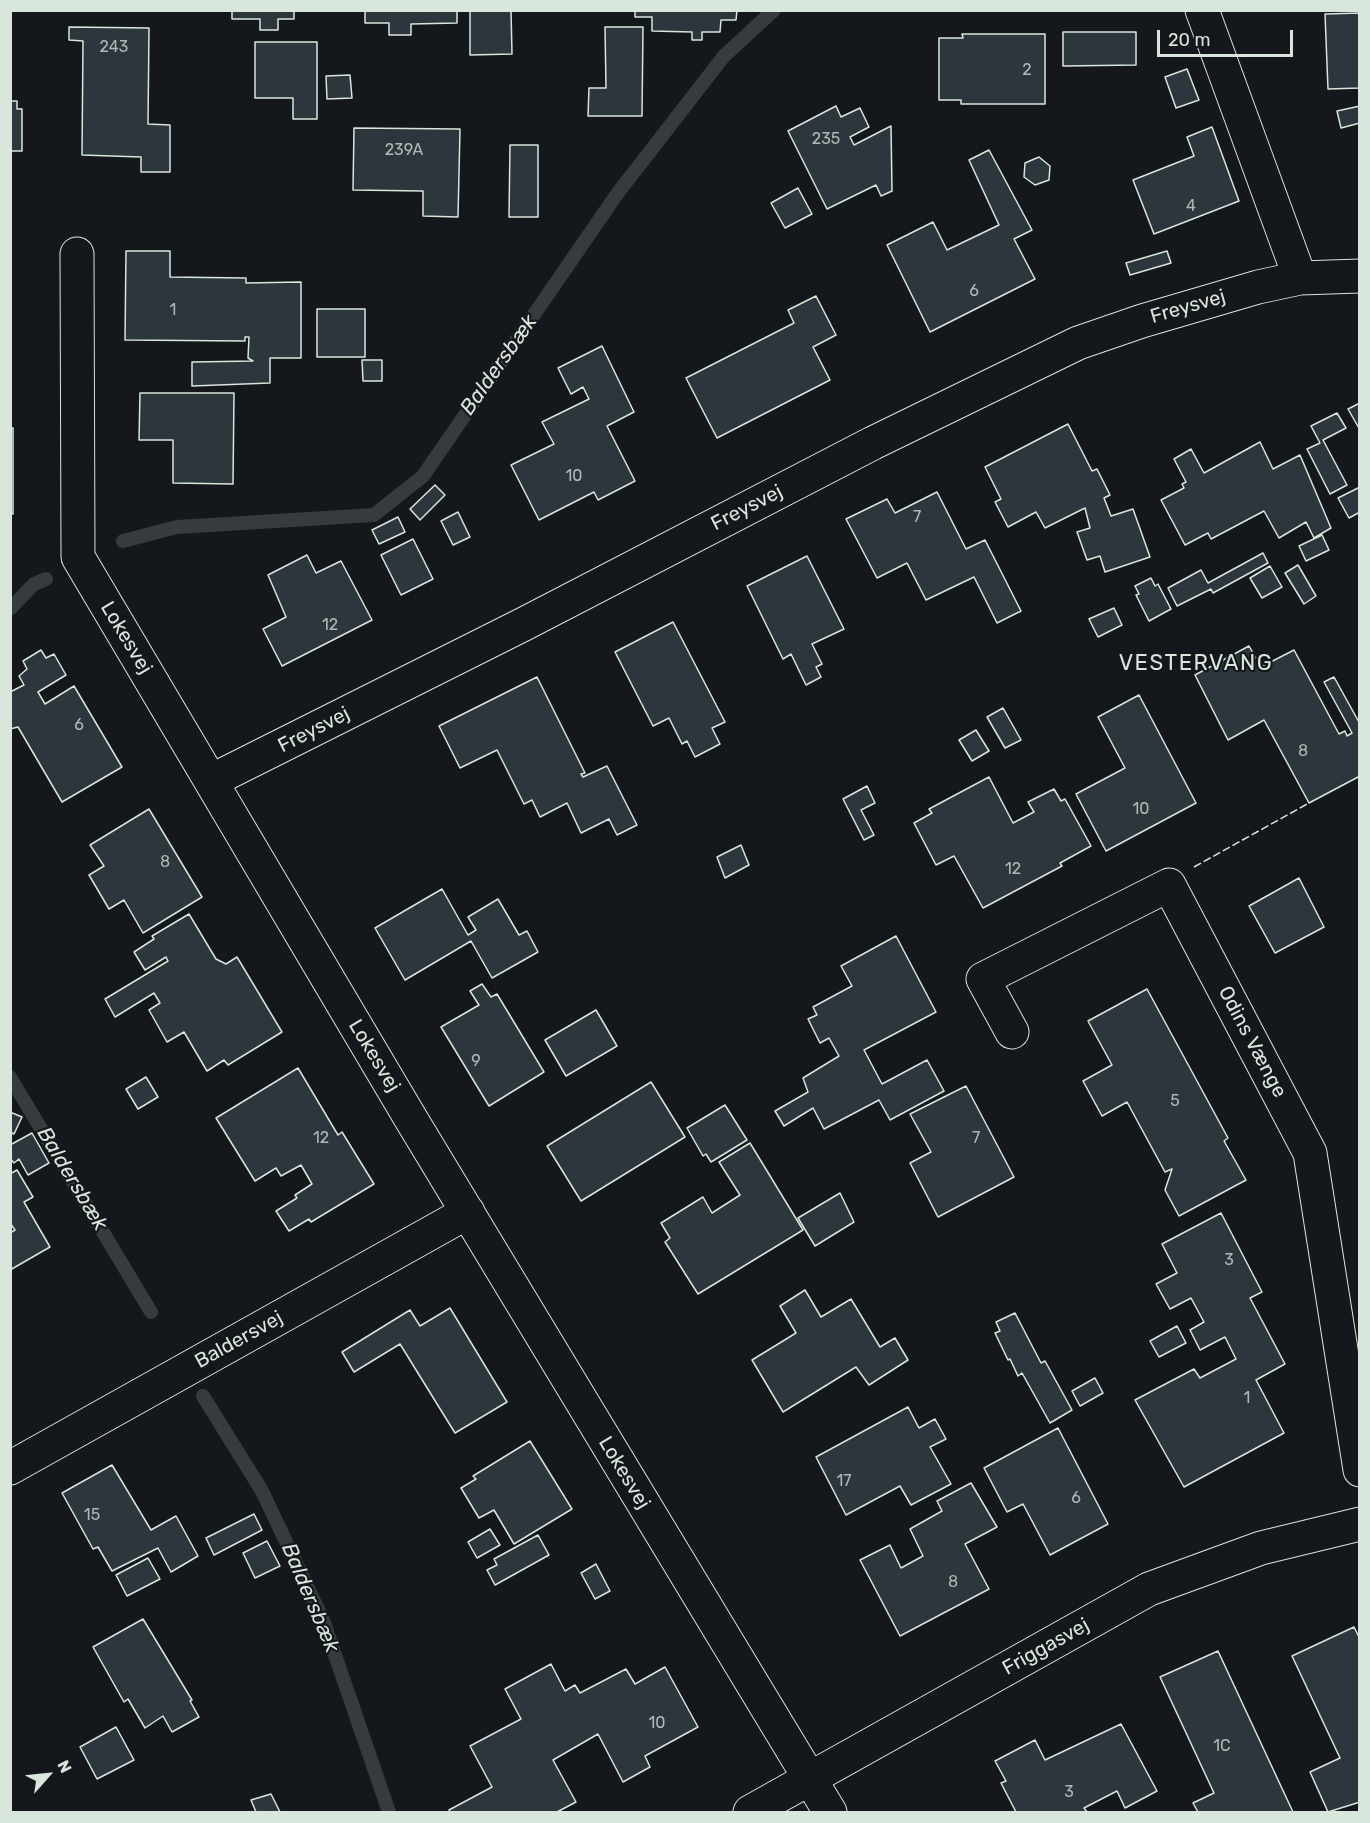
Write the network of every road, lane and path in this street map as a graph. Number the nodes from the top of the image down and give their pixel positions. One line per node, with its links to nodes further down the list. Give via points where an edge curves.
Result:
1 (1202, 10): 4 (street)
2 (77, 254): 5 (street, Lokesvej, via 78,557)
3 (1359, 276): 4 (street, Freysvej)
4 (1299, 278): 5 (street, Freysvej, via 1142,321 1052,355 873,442)
5 (211, 781): 7 (street, Lokesvej)
6 (1012, 1032): 9 (street, Odins Vænge, via 983,979 1169,885 1310,1153)
7 (468, 1212): 8 (street, Baldersvej); 11 (street, Lokesvej)
8 (10, 1468)
9 (1359, 1470)
10 (1359, 1524): 11 (street, Friggasvej, via 1261,1548 1149,1589)
11 (810, 1780): 12 (street, Friggasvej); 13 (street, Lokesvej)
12 (750, 1812)
13 (830, 1812)

